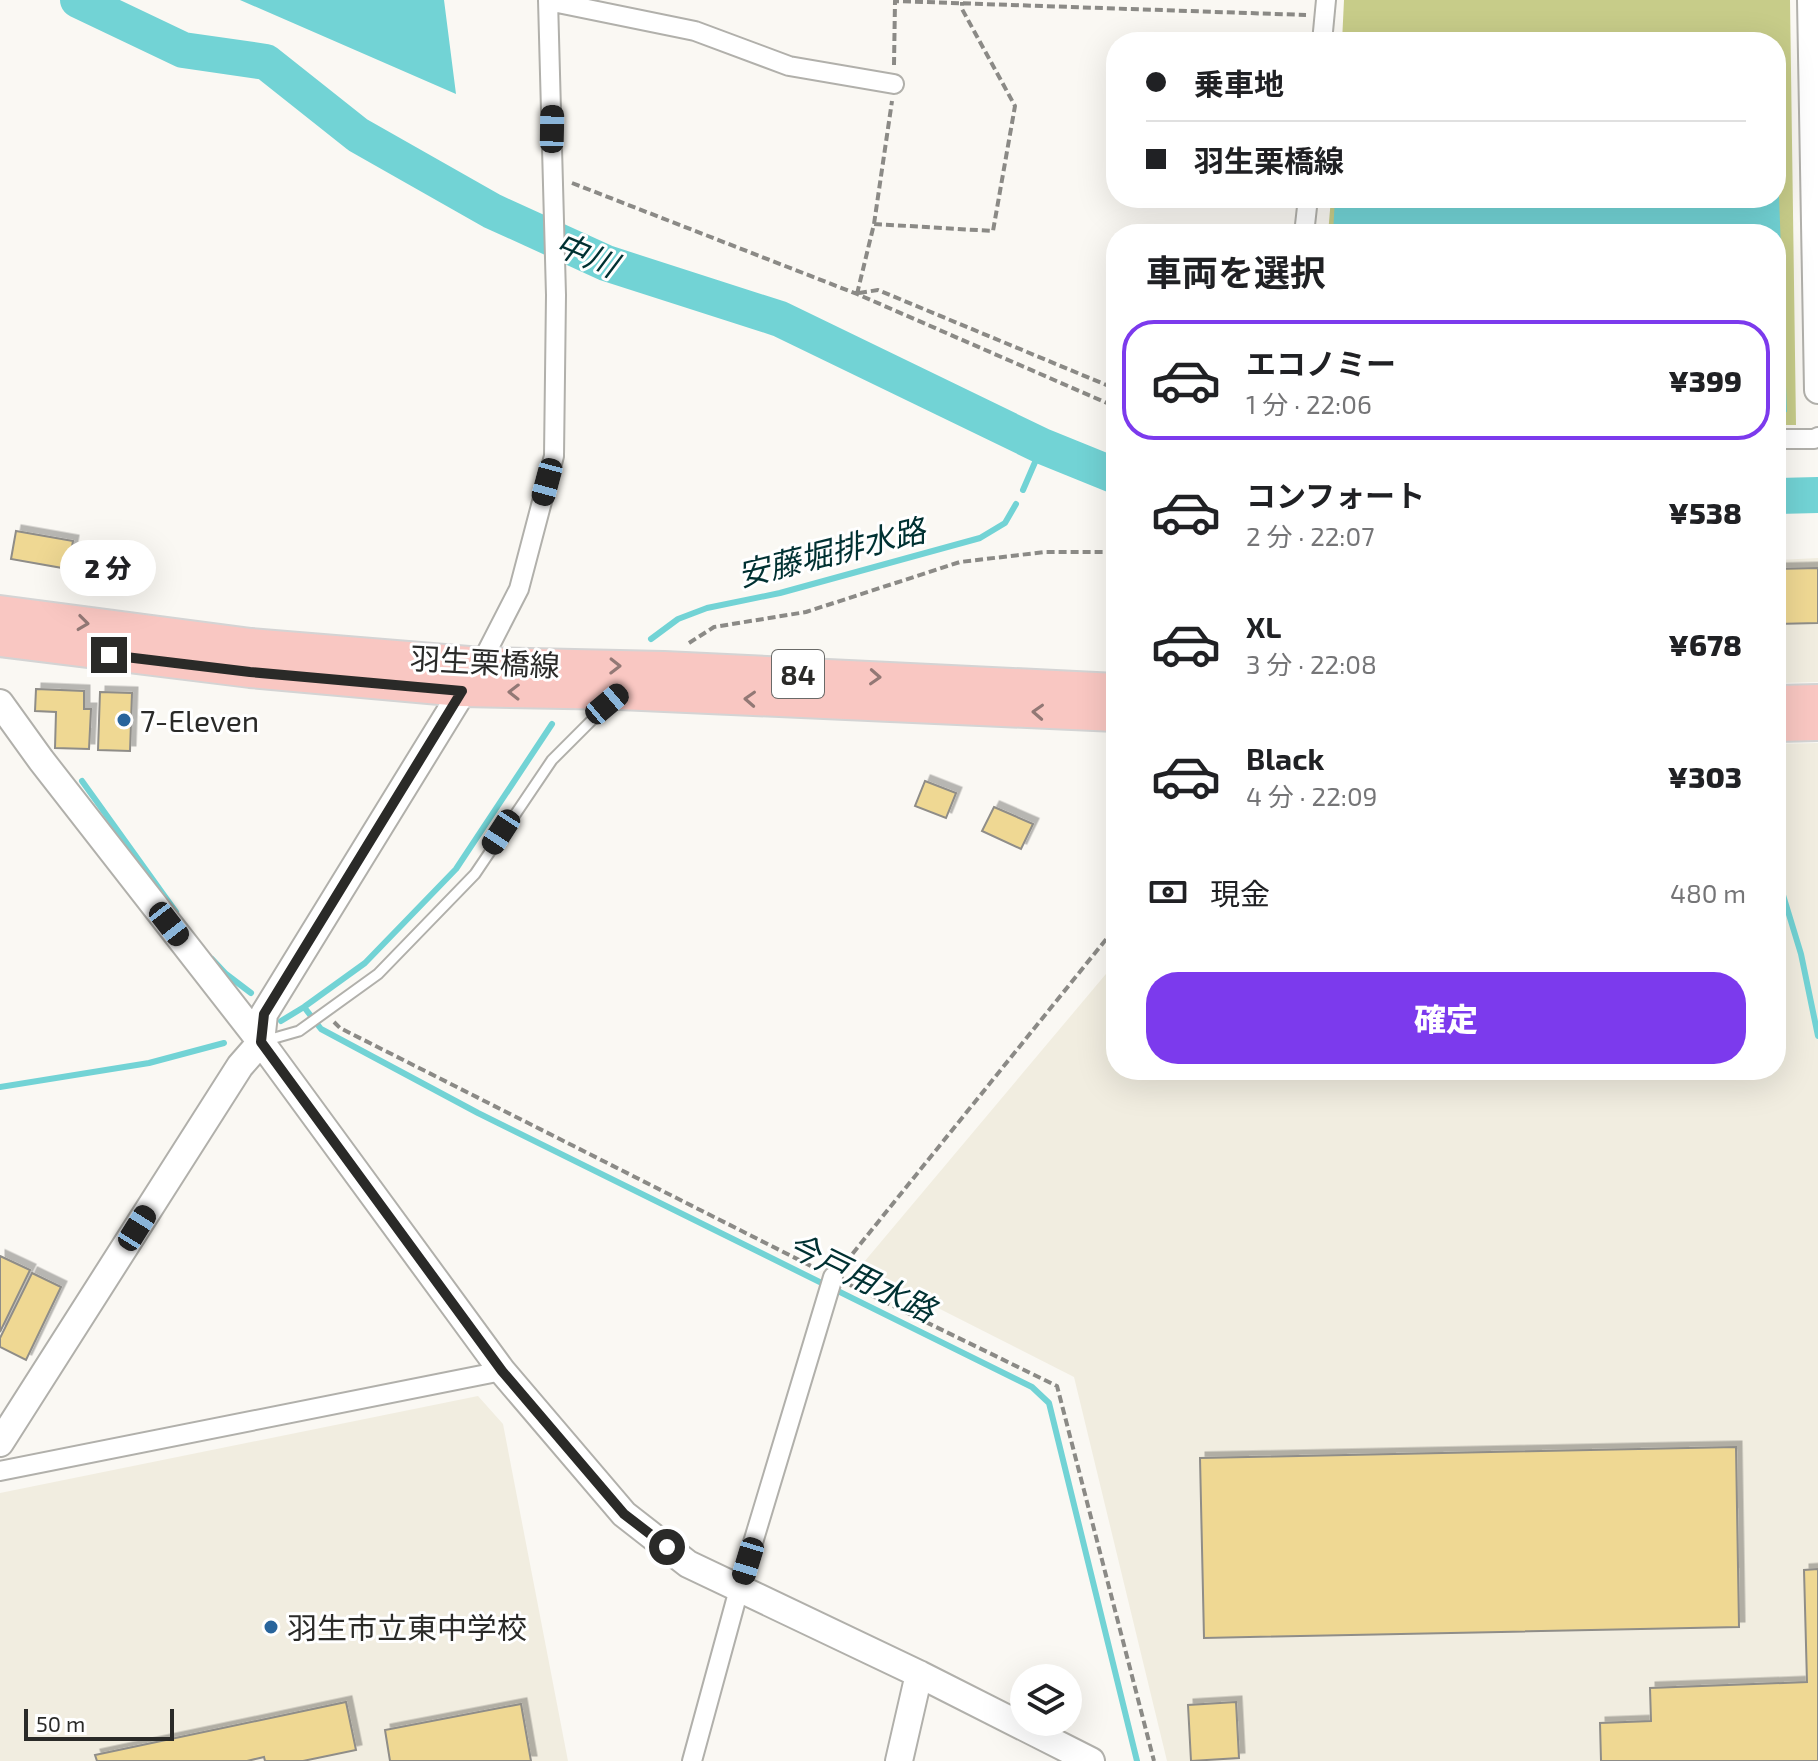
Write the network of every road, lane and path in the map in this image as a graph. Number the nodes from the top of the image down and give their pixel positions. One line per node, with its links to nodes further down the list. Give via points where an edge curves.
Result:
1 (548, 0): 7 (street, via 695,31 789,66); 8 (street)
2 (894, 0): 4 (path); 7 (path)
3 (1811, 0): 12 (street)
4 (962, 1): 5 (path); 9 (path, via 1015,106 993,231)
5 (1325, 8): 6 (street)
6 (1323, 32)
7 (894, 84): 9 (path)
8 (551, 174): 10 (path); 19 (street, via 554,456 519,589)
9 (874, 224): 10 (path)
10 (857, 294): 11 (path, via 878,290); 13 (path)
11 (1106, 385)
12 (1818, 390)
13 (1106, 403)
14 (1818, 437): 15 (street)
15 (1786, 439)
16 (1106, 552): 20 (path, via 1045,552 960,562 806,612 714,627 692,639)
17 (2, 627): 18 (street); 19 (main road, 羽生栗橋線 / 84, one-way to 19); 22 (main road, 羽生栗橋線 / 84, via 250,672)
18 (0, 655)
19 (481, 663): 20 (main road, 羽生栗橋線 / 84, one-way to 20); 22 (street)
20 (664, 667): 21 (main road, 羽生栗橋線 / 84, one-way to 21)
21 (1106, 689)
22 (462, 691): 23 (main road, 羽生栗橋線 / 84, one-way to 22); 31 (street, via 264,1014)
23 (620, 694): 27 (main road, 羽生栗橋線 / 84, one-way to 23); 31 (lane, via 552,760 475,874 378,974 299,1031)
24 (1818, 700): 25 (main road)
25 (1786, 701)
26 (0, 703): 31 (street)
27 (1106, 716)
28 (1818, 725): 29 (main road)
29 (1786, 726)
30 (1106, 939): 32 (path)
31 (261, 1042): 33 (street); 34 (street, via 240,1066)
32 (833, 1277): 36 (street)
33 (502, 1371): 35 (street); 36 (street, via 624,1514 688,1564)
34 (0, 1443)
35 (0, 1471)
36 (739, 1589): 37 (street); 38 (street)
37 (919, 1674): 39 (street); 40 (street)
38 (692, 1761)
39 (899, 1761)
40 (1091, 1761)

